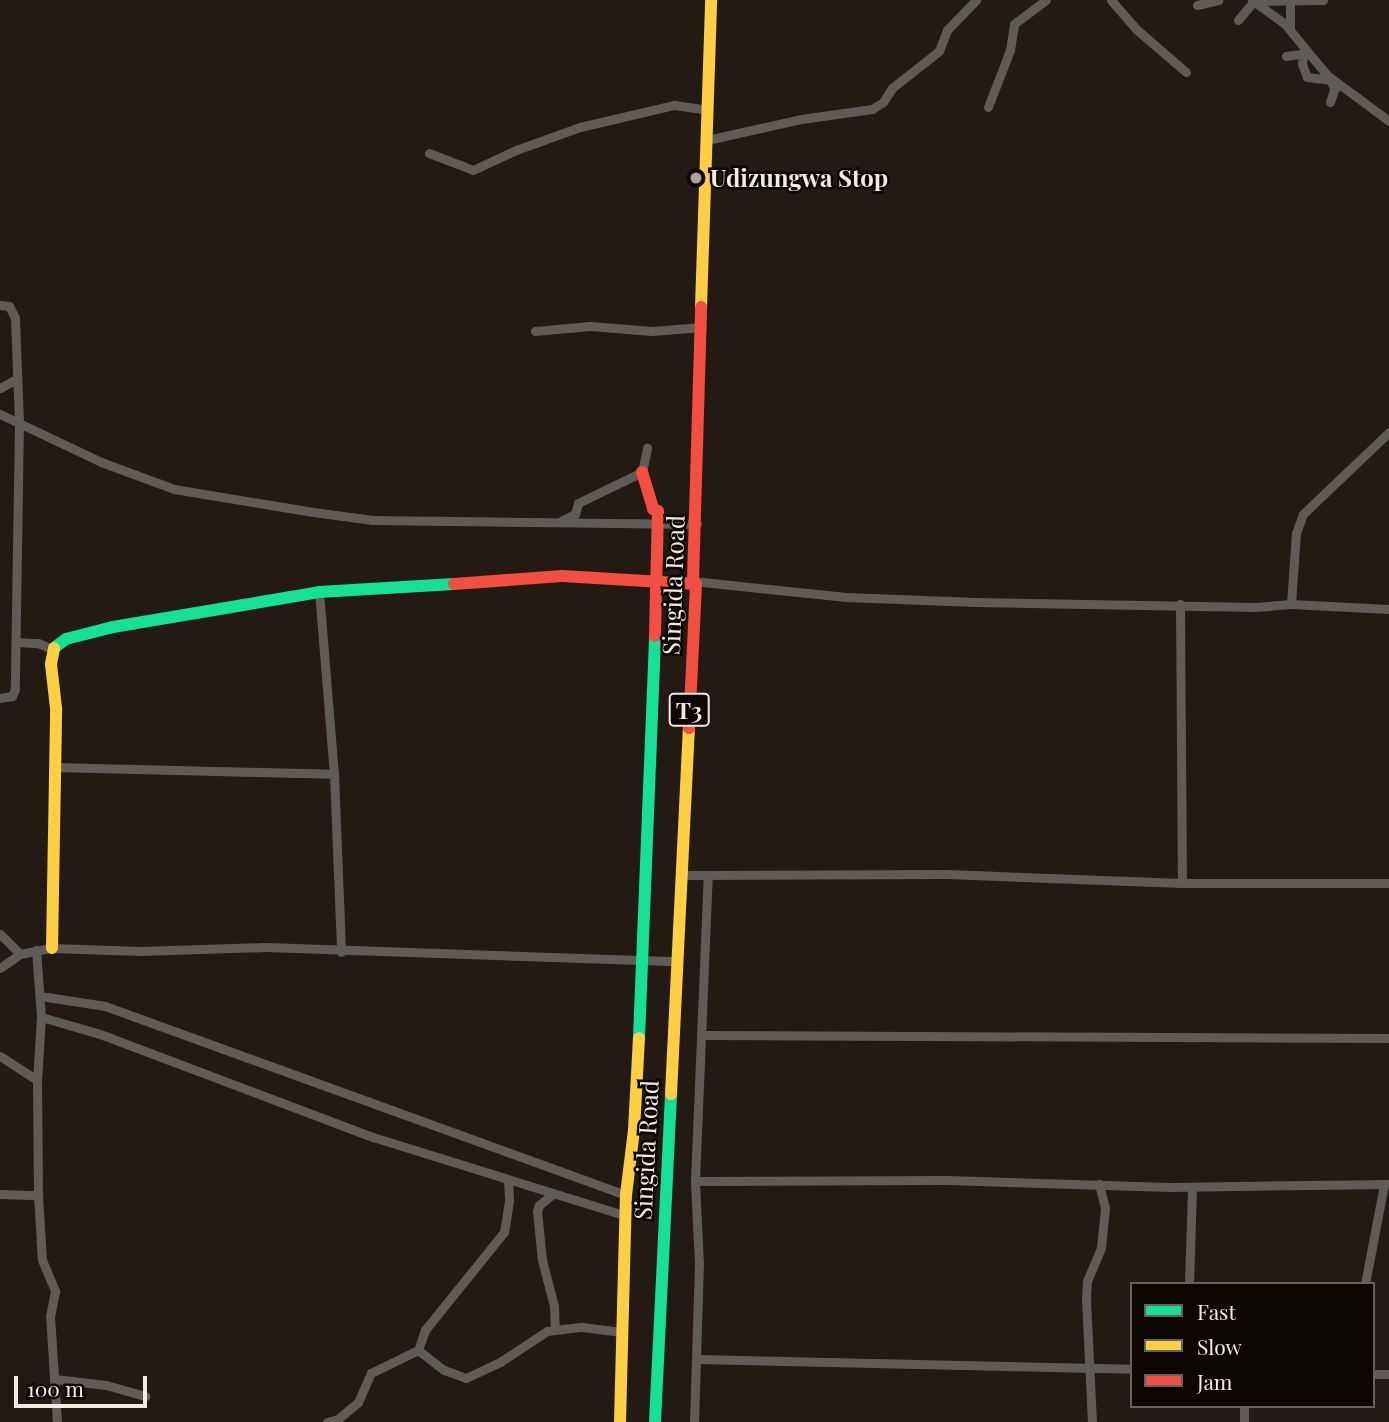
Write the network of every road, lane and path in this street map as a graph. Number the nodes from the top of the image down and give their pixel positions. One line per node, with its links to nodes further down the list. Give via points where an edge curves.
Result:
1 (711, 0): 18 (main road, Singida Road / T3)
2 (976, 0): 20 (street, via 947,30 939,51 872,109)
3 (1046, 0): 17 (street, via 1014,24 1010,50)
4 (1111, 0): 14 (street, via 1136,29)
5 (1218, 0): 9 (street)
6 (1323, 0): 8 (street)
7 (1253, 1): 8 (street); 10 (street); 11 (street)
8 (1290, 1): 11 (street)
9 (1197, 5)
10 (1238, 20)
11 (1290, 29): 12 (street)
12 (1303, 51): 13 (street); 15 (street); 15 (street, via 1307,77 1330,80)
13 (1286, 56)
14 (1186, 72)
15 (1336, 86): 16 (street); 19 (street)
16 (1330, 102)
17 (988, 107)
18 (708, 110): 20 (main road, Singida Road / T3); 21 (street, via 674,105 580,127 473,170)
19 (1389, 121)
20 (707, 140): 23 (main road, Singida Road / T3)
21 (429, 153)
22 (0, 305): 25 (street, via 9,306 15,318)
23 (702, 327): 24 (street, via 652,331 590,326); 34 (main road, Singida Road / T3)
24 (535, 331)
25 (16, 379): 26 (street); 28 (street)
26 (0, 388)
27 (0, 414): 28 (street)
28 (19, 422): 32 (street, via 101,462 174,489 372,520); 41 (street)
29 (1389, 432): 39 (street, via 1303,514 1296,533)
30 (647, 448): 31 (street)
31 (642, 472): 32 (street, via 578,503 575,514); 33 (main road)
32 (560, 522): 33 (street)
33 (658, 523): 34 (street); 35 (main road)
34 (696, 524): 36 (main road, Singida Road / T3)
35 (657, 583): 36 (main road); 37 (main road, via 562,576 525,582); 55 (main road)
36 (695, 583): 38 (street, via 846,597); 46 (main road, Singida Road / T3)
37 (319, 592): 42 (main road, via 113,627 66,639); 45 (street)
38 (1181, 604): 39 (street); 48 (street)
39 (1291, 604): 40 (street)
40 (1389, 608)
41 (16, 642): 42 (street); 43 (street, via 14,693)
42 (52, 649): 44 (main road)
43 (0, 698)
44 (54, 767): 45 (street); 51 (main road)
45 (334, 774): 53 (street)
46 (681, 875): 47 (street); 56 (main road, Singida Road / T3)
47 (708, 875): 48 (street, via 947,874); 60 (street)
48 (1182, 883): 49 (street)
49 (1389, 883)
50 (0, 934): 54 (street)
51 (52, 948): 52 (street); 53 (street, via 266,947)
52 (36, 950): 54 (street); 58 (street)
53 (341, 952): 55 (street)
54 (20, 954): 57 (street)
55 (643, 960): 56 (street); 72 (main road)
56 (676, 961): 87 (main road, Singida Road / T3)
57 (0, 968)
58 (40, 996): 59 (street); 72 (street, via 105,1006)
59 (41, 1017): 63 (street); 64 (street, via 100,1034 373,1137)
60 (702, 1035): 61 (street); 65 (street)
61 (1389, 1038)
62 (0, 1056): 63 (street)
63 (37, 1080): 71 (street)
64 (508, 1180): 70 (street); 78 (street, via 504,1232 425,1330)
65 (695, 1181): 66 (street); 79 (street)
66 (1099, 1184): 68 (street); 81 (street, via 1105,1208 1101,1248 1087,1281 1086,1300)
67 (1387, 1184): 68 (street); 75 (street)
68 (1192, 1187): 74 (street)
69 (0, 1194): 71 (street)
70 (553, 1194): 73 (street); 76 (street, via 537,1211)
71 (38, 1195): 82 (street, via 42,1260 55,1291 50,1316)
72 (626, 1195): 73 (main road)
73 (626, 1216): 77 (main road)
74 (1189, 1282)
75 (1365, 1282)
76 (555, 1329): 77 (street); 78 (street, via 466,1378 444,1370)
77 (622, 1332): 86 (main road)
78 (418, 1350): 85 (street, via 371,1373 358,1402)
79 (697, 1359): 81 (street); 88 (street)
80 (1130, 1369): 81 (street)
81 (1091, 1370): 89 (street)
82 (54, 1379): 83 (street, via 106,1385); 84 (street)
83 (145, 1396)
84 (57, 1422)
85 (327, 1422)
86 (620, 1422)
87 (655, 1422)
88 (694, 1422)
89 (1092, 1422)

